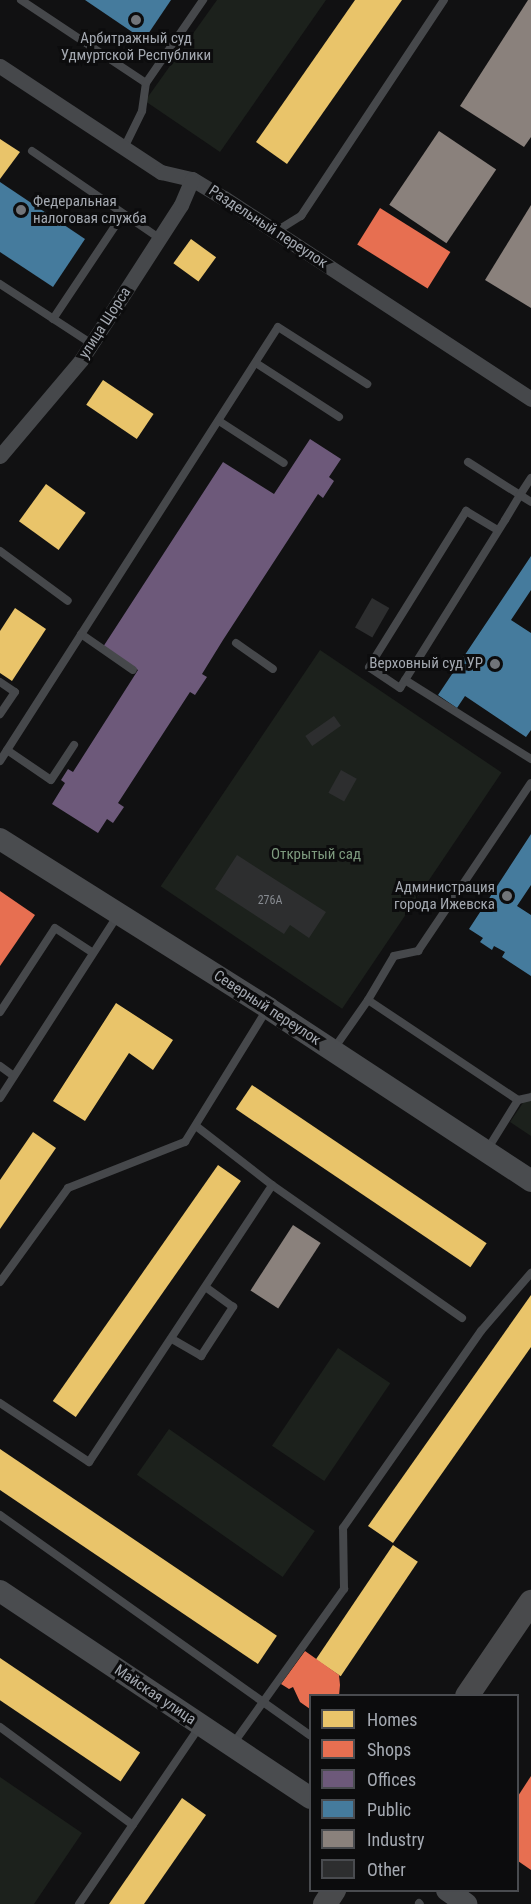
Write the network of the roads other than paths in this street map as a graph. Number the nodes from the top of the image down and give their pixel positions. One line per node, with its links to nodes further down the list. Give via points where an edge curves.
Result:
1 (21, 0): 5 (lane)
2 (203, 0): 5 (lane)
3 (444, 0): 10 (lane, via 301,216)
4 (0, 66): 6 (street, Раздельный переулок)
5 (146, 83): 6 (lane, via 142,111)
6 (125, 146): 8 (street, Раздельный переулок, via 161,172)
7 (32, 151): 9 (lane)
8 (192, 179): 10 (street, Раздельный переулок); 11 (street, улица Щорса)
9 (123, 214): 11 (lane); 13 (lane)
10 (275, 232): 17 (street, Раздельный переулок)
11 (160, 238): 14 (street, улица Щорса)
12 (0, 284): 13 (lane)
13 (53, 319): 14 (lane)
14 (92, 344): 20 (street, улица Щорса)
15 (256, 363): 16 (lane, via 278,327); 18 (lane); 19 (lane)
16 (367, 384)
17 (531, 399)
18 (339, 417)
19 (219, 421): 22 (lane); 29 (lane)
20 (0, 456)
21 (468, 462): 24 (lane)
22 (284, 463)
23 (531, 478): 24 (lane)
24 (520, 495): 25 (lane); 26 (lane)
25 (531, 502)
26 (498, 530): 33 (lane); 33 (lane, via 466,511 369,667 400,688)
27 (0, 551): 28 (lane)
28 (68, 601)
29 (81, 634): 32 (lane); 37 (lane)
30 (236, 643): 31 (lane)
31 (273, 669)
32 (133, 670)
33 (405, 680): 38 (lane)
34 (0, 682): 35 (lane, via 15,692)
35 (0, 714)
36 (74, 745): 37 (lane, via 51,780)
37 (7, 750): 39 (lane)
38 (531, 759)
39 (0, 761)
40 (531, 783): 44 (lane, via 418,951 394,956)
41 (2, 845): 42 (street, Северный переулок)
42 (118, 914): 43 (lane); 45 (street, Северный переулок)
43 (93, 953): 46 (lane, via 55,928); 49 (lane)
44 (368, 1000): 47 (lane); 52 (lane)
45 (268, 1008): 47 (street, Северный переулок); 53 (lane)
46 (0, 1012)
47 (332, 1051): 54 (street, Северный переулок)
48 (0, 1066): 49 (lane)
49 (14, 1076): 51 (lane)
50 (531, 1097): 52 (lane)
51 (0, 1098)
52 (518, 1100): 54 (lane)
53 (196, 1126): 56 (lane); 58 (lane, via 185,1142 68,1188)
54 (486, 1151): 55 (street, Северный переулок)
55 (531, 1181)
56 (272, 1185): 59 (lane); 60 (lane)
57 (531, 1273): 67 (lane, via 481,1332 343,1528 344,1589)
58 (0, 1282)
59 (205, 1287): 61 (lane); 61 (lane, via 233,1307 201,1356)
60 (462, 1318)
61 (172, 1340): 62 (lane, via 89,1462)
62 (0, 1403)
63 (0, 1515): 67 (lane)
64 (0, 1591): 68 (street, Майская улица)
65 (531, 1602): 66 (main road)
66 (468, 1694)
67 (264, 1702): 70 (lane); 71 (lane)
68 (201, 1725): 71 (street, Майская улица); 73 (lane)
69 (0, 1727): 73 (lane)
70 (309, 1734)
71 (232, 1746): 72 (street, Майская улица)
72 (309, 1797)
73 (133, 1825): 75 (lane)
74 (450, 1892): 76 (street)
75 (79, 1904)
76 (466, 1904)

